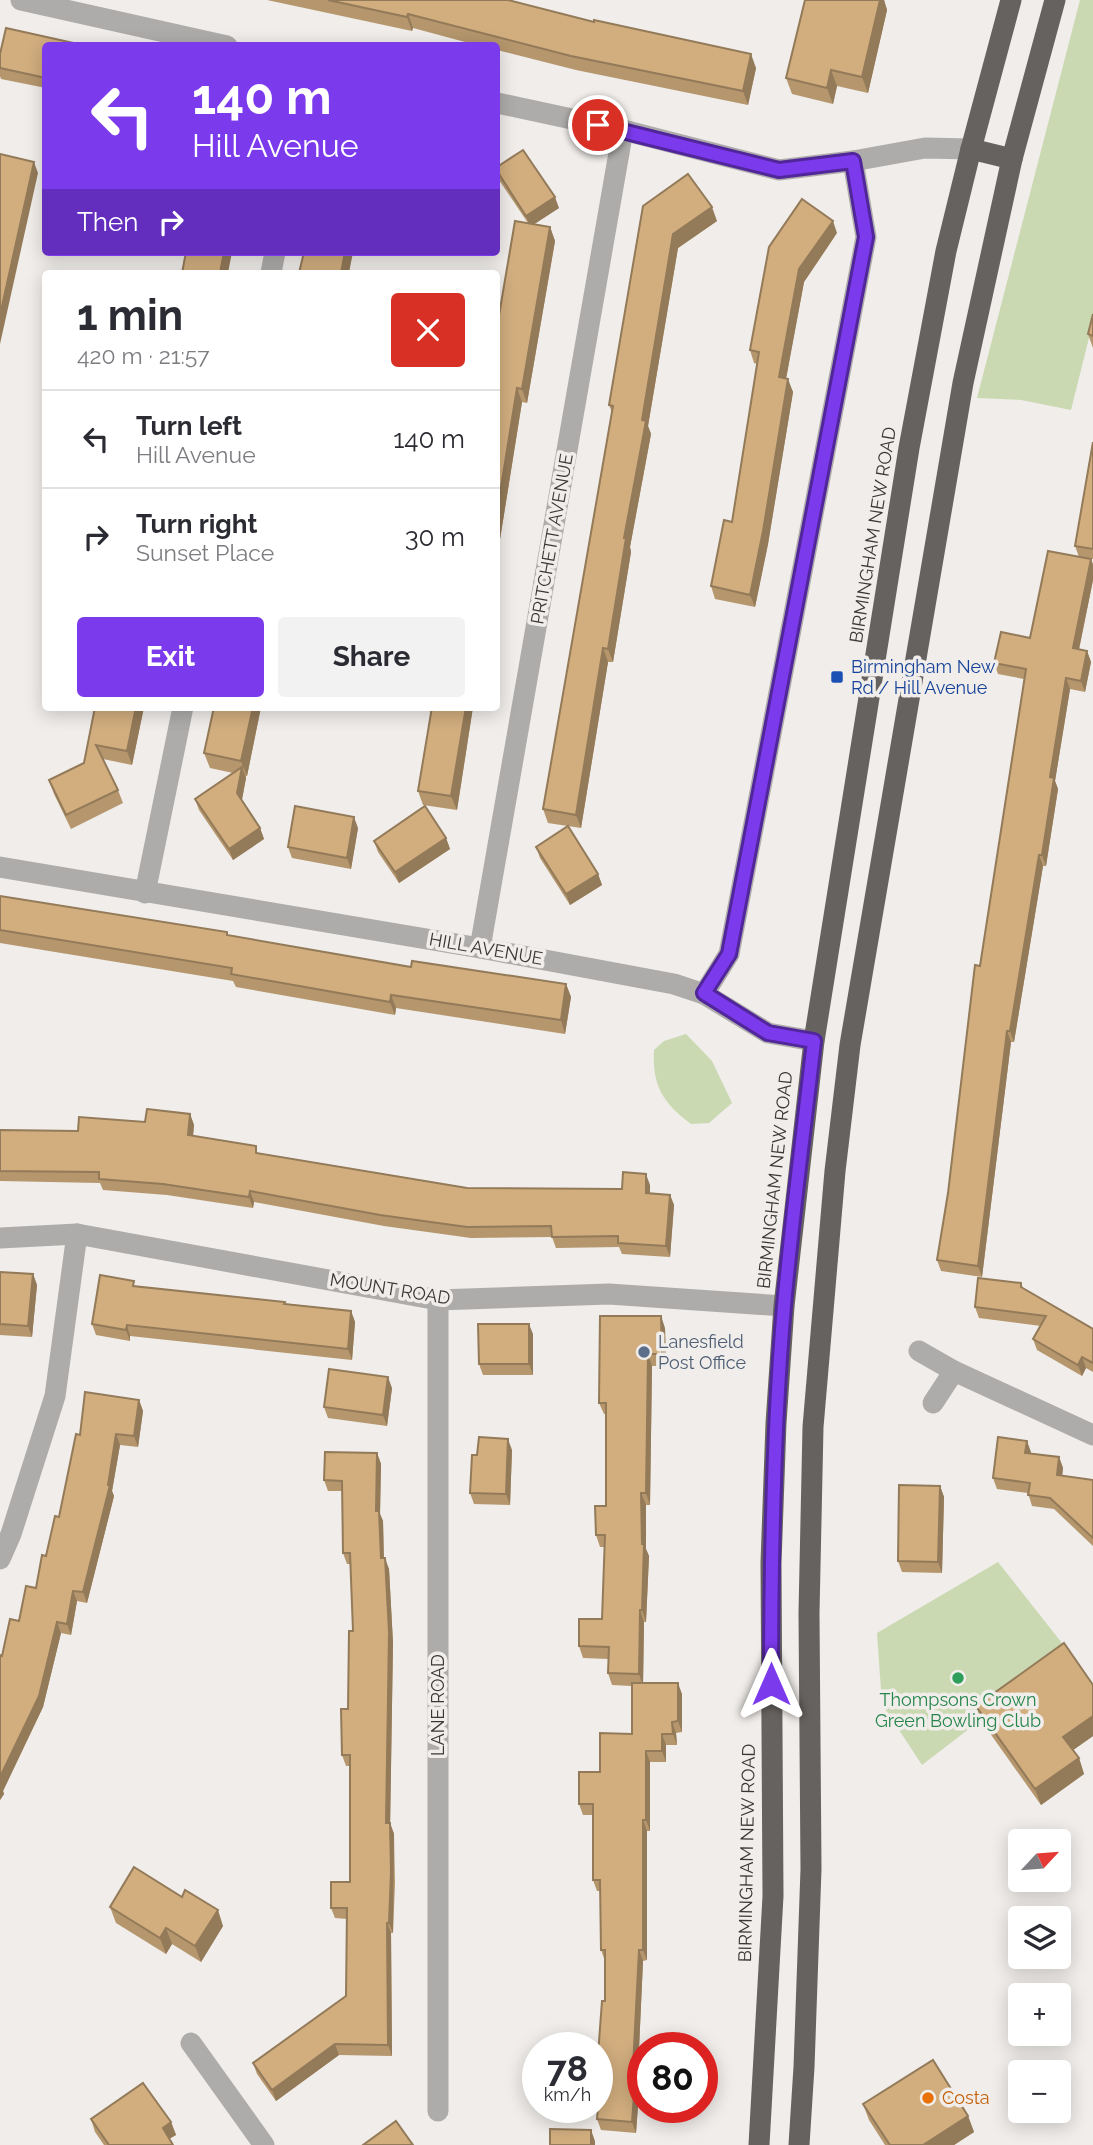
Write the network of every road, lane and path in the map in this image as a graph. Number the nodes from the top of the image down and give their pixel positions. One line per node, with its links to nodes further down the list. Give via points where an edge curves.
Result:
1 (21, 0): 4 (street)
2 (1011, 0): 7 (highway, BIRMINGHAM NEW ROAD)
3 (1055, 0): 8 (highway)
4 (209, 42)
5 (500, 104): 6 (street)
6 (623, 130): 9 (street, via 779,170); 13 (street, PRITCHETT AVENUE)
7 (971, 149): 8 (highway); 9 (street, via 925,148); 15 (highway, BIRMINGHAM NEW ROAD, via 946,251 909,448)
8 (1012, 159): 20 (highway, via 963,383 850,1045)
9 (853, 161): 14 (street, via 866,237 729,954)
10 (182, 711): 12 (street)
11 (0, 867): 12 (street, HILL AVENUE)
12 (145, 893): 13 (street, HILL AVENUE)
13 (480, 948): 14 (street, HILL AVENUE)
14 (704, 993): 15 (street, HILL AVENUE, via 768,1033)
15 (814, 1041): 19 (highway, BIRMINGHAM NEW ROAD)
16 (77, 1234): 17 (street, MOUNT ROAD); 18 (street, MOUNT ROAD); 25 (street, via 55,1396)
17 (0, 1238)
18 (438, 1300): 19 (street, MOUNT ROAD, via 608,1294); 27 (street, LANE ROAD)
19 (784, 1306): 20 (highway); 29 (highway, BIRMINGHAM NEW ROAD, via 771,1563 773,1896)
20 (821, 1309): 30 (highway, via 813,1427 811,1869)
21 (919, 1351): 22 (street)
22 (954, 1371): 23 (street); 24 (street)
23 (933, 1403)
24 (1093, 1435)
25 (0, 1559)
26 (191, 2043): 28 (street)
27 (438, 2110)
28 (264, 2145)
29 (759, 2145)
30 (799, 2145)

